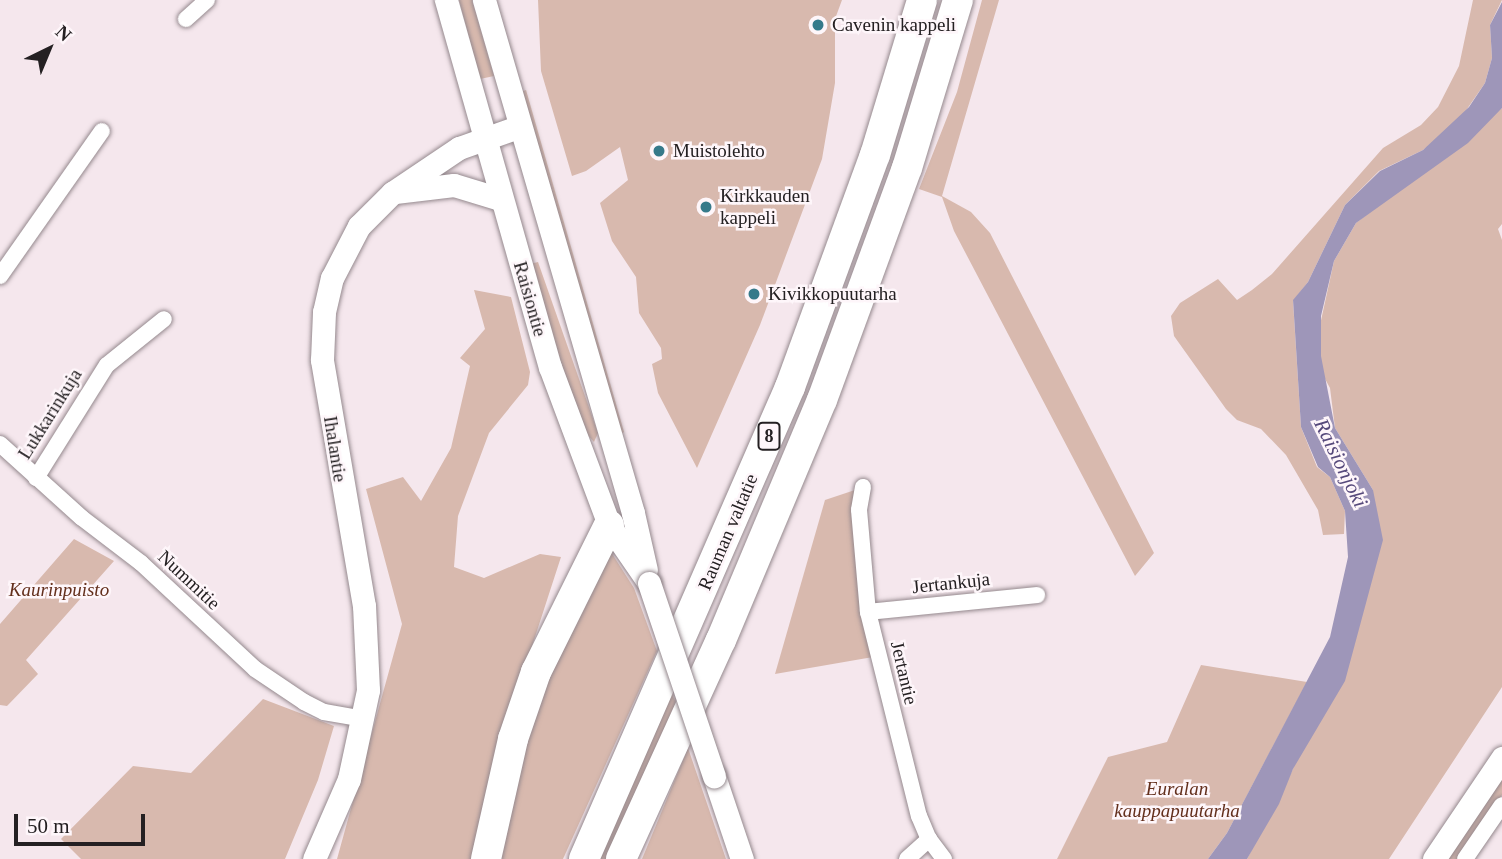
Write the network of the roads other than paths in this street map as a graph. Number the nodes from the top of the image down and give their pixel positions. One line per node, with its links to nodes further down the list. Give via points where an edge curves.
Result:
1 (207, 0): 6 (street)
2 (446, 0): 9 (main road, Raisiontie)
3 (484, 0): 7 (main road, Raisiontie)
4 (922, 0): 27 (highway, Rauman valtatie / 8, via 875,155 790,387)
5 (958, 0): 28 (highway, Rauman valtatie / 8, via 907,168 822,400 721,640)
6 (186, 19)
7 (518, 127): 9 (main road, Ihalantie); 18 (main road, Raisiontie, via 634,513)
8 (102, 131): 12 (street)
9 (483, 137): 10 (main road, Ihalantie, via 430,164); 11 (main road, Raisiontie)
10 (392, 193): 11 (main road, via 454,185); 21 (main road, Ihalantie, via 359,226 340,258 328,294 322,339 341,491 366,619 368,690)
11 (500, 199): 17 (main road, Raisiontie, via 550,367)
12 (0, 276)
13 (164, 319): 15 (street, Lukkarinkuja, via 107,365)
14 (0, 444): 15 (street, Nummitie)
15 (36, 478): 21 (street, Nummitie, via 284,691 324,712)
16 (863, 487): 20 (street, Jertantie, via 859,510)
17 (610, 525): 18 (main road, Raisiontie); 26 (highway, via 536,672 513,739)
18 (649, 583): 29 (main road, Raisiontie, bridge)
19 (1037, 595): 20 (street, Jertankuja)
20 (868, 612): 24 (street, Jertantie, via 899,747)
21 (363, 719): 25 (main road, Ihalantie, via 349,779)
22 (1502, 758): 32 (main road)
23 (1502, 805): 33 (street)
24 (929, 839): 30 (street); 31 (street, Jertantie)
25 (314, 859)
26 (486, 859)
27 (584, 859)
28 (621, 859)
29 (742, 859)
30 (907, 859)
31 (944, 859)
32 (1434, 859)
33 (1465, 859)

